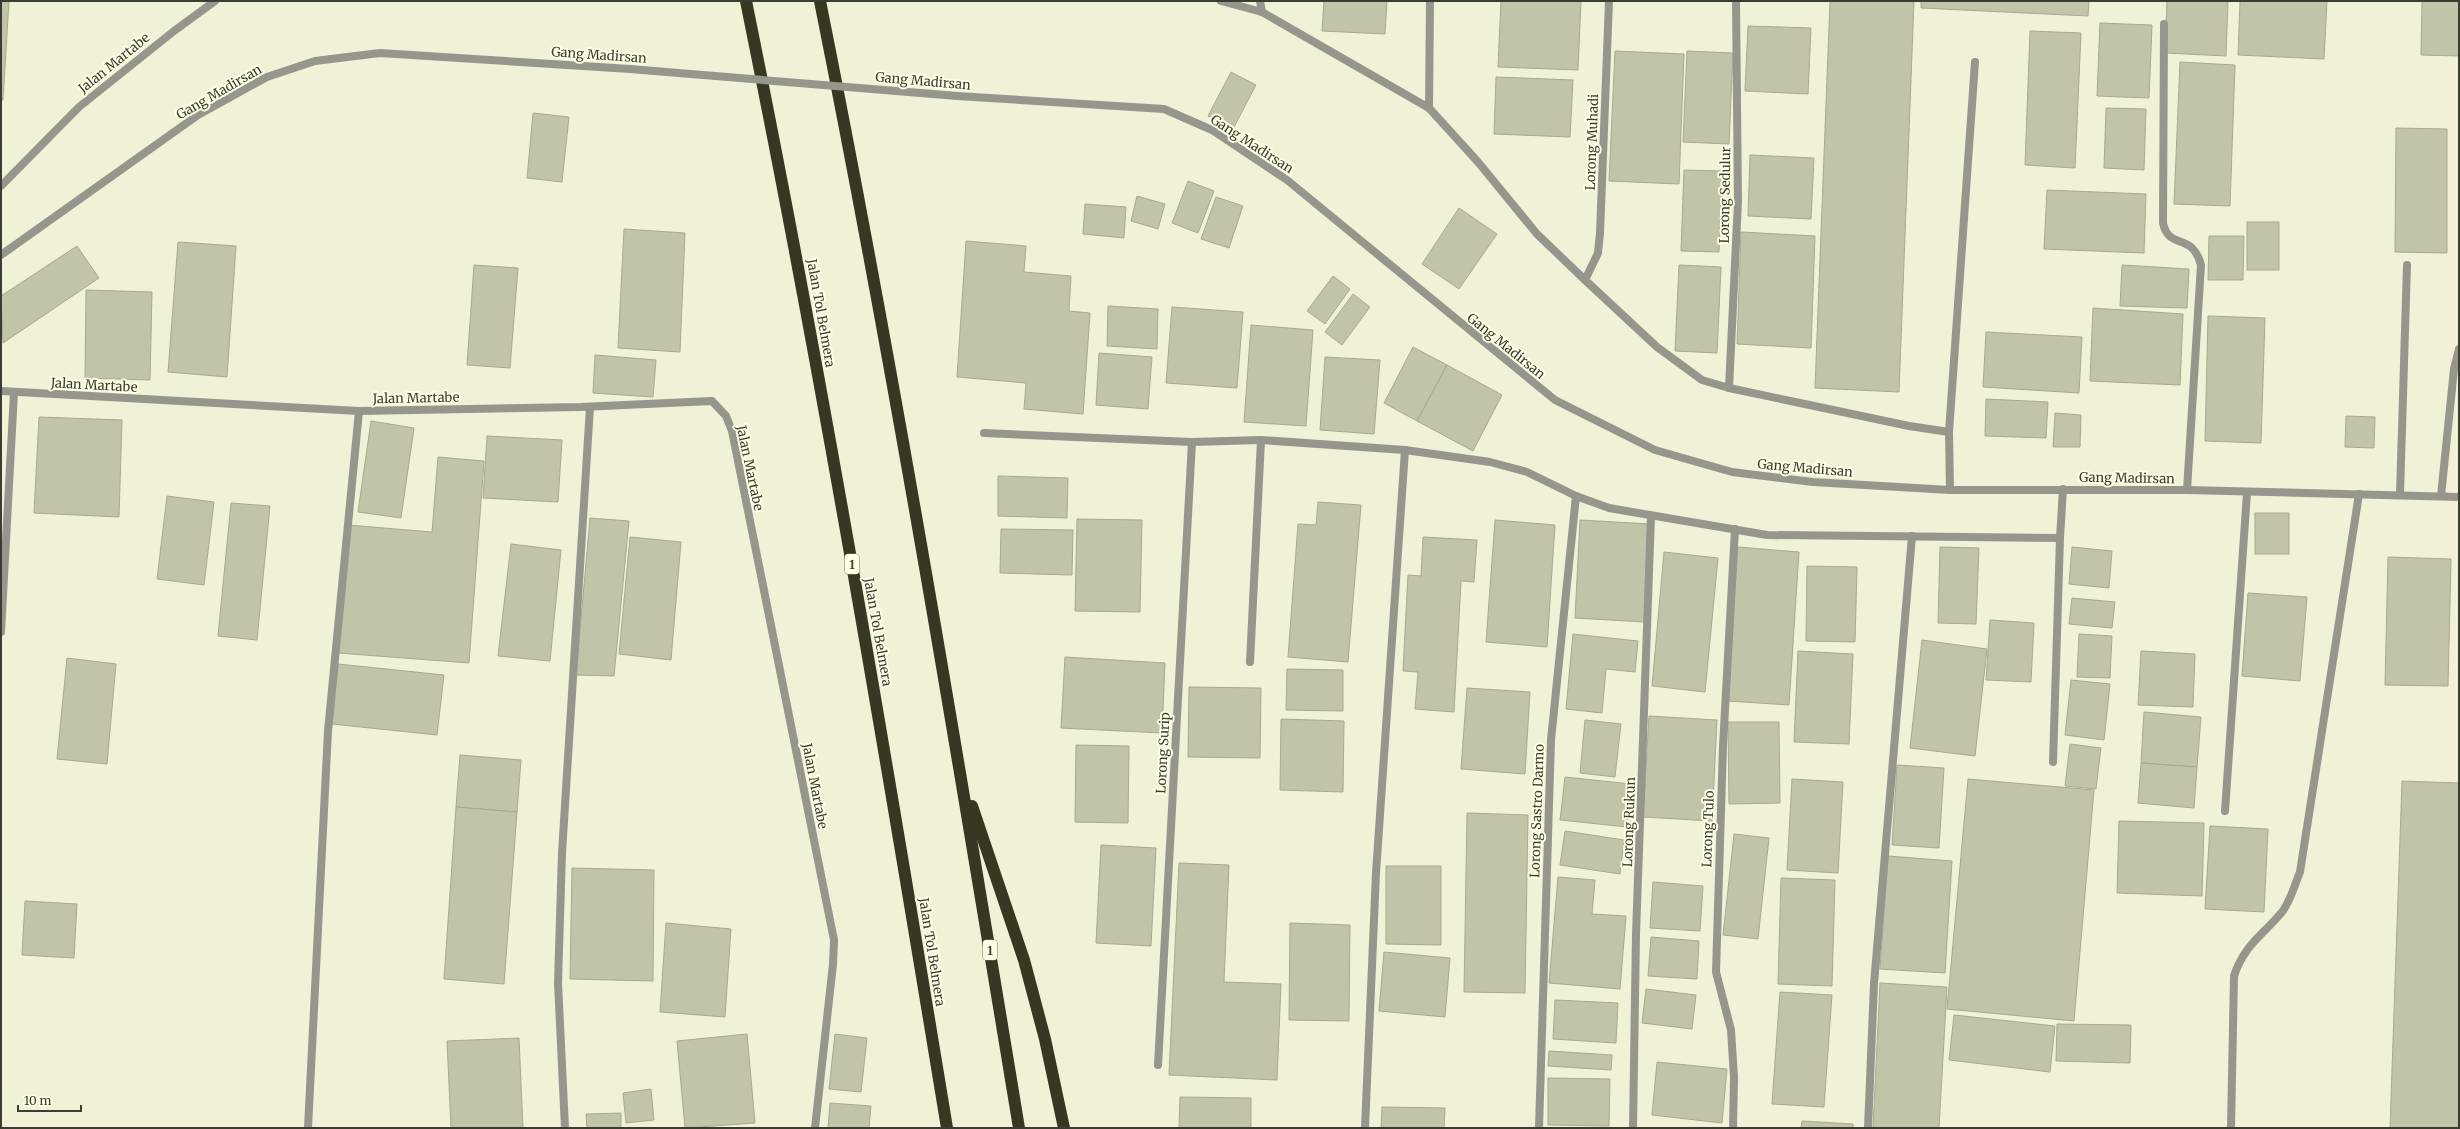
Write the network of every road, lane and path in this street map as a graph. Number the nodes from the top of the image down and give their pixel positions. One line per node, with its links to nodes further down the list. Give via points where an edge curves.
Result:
1 (214, 1): 13 (street, Jalan Martabe, via 79,107)
2 (746, 1): 50 (highway, Jalan Tol Belmera / 1, via 809,320)
3 (820, 1): 44 (highway, 1, via 879,310)
4 (1221, 1): 9 (street)
5 (1260, 1): 9 (street)
6 (1430, 1): 12 (street)
7 (1609, 1): 16 (street, Lorong Muhadi, via 1600,233 1598,253)
8 (1736, 1): 18 (street, Lorong Sedulur, via 1738,202)
9 (1262, 12): 12 (street)
10 (2164, 24): 30 (street, via 2163,223 2165,232 2172,238 2191,245 2198,253 2201,265)
11 (1976, 62): 23 (street)
12 (1429, 108): 16 (street, via 1478,162 1537,234)
13 (1, 186)
14 (1, 256): 29 (street, Gang Madirsan, bridge, via 198,115 267,77 315,61 380,53 1164,109 1212,130 1287,180 1555,400 1655,450 1732,472 1813,482)
15 (2407, 265): 33 (street)
16 (1585, 280): 18 (street, via 1657,347 1702,380)
17 (2459, 349): 35 (street, via 2454,369)
18 (1729, 388): 23 (street)
19 (1, 391): 20 (street, Jalan Martabe)
20 (14, 393): 22 (street, Jalan Martabe); 41 (street)
21 (590, 407): 22 (street, Jalan Martabe); 48 (street, via 562,853 558,983); 49 (street, Jalan Martabe, via 712,401 726,416 732,431 834,940)
22 (359, 411): 47 (street, via 329,724)
23 (1949, 432): 29 (street)
24 (984, 433): 26 (street)
25 (1261, 440): 26 (street); 27 (street); 42 (street)
26 (1192, 442): 46 (street, Lorong Surip)
27 (1405, 450): 34 (street, via 1490,462 1527,472); 53 (street, via 1376,873)
28 (2063, 489): 29 (street, Gang Madirsan); 30 (street, Gang Madirsan); 40 (street)
29 (1950, 490)
30 (2187, 490): 31 (street, Gang Madirsan)
31 (2247, 493): 32 (street, Gang Madirsan); 45 (street)
32 (2359, 494): 33 (street, Gang Madirsan); 58 (street, via 2300,872 2283,911 2243,954 2234,976)
33 (2400, 494): 35 (street, Gang Madirsan)
34 (1576, 496): 37 (street, via 1608,508); 54 (street, Lorong Sastro Darmo, via 1551,740)
35 (2441, 496): 36 (street, Gang Madirsan)
36 (2459, 497)
37 (1651, 516): 38 (street); 55 (street, Lorong Rukun, via 1636,934)
38 (1735, 529): 39 (street, via 1767,534); 56 (street, Lorong Tulo, via 1723,746 1716,972 1731,1030 1734,1076)
39 (1912, 536): 40 (street); 57 (street, via 1874,984)
40 (2060, 538): 43 (street)
41 (1, 632)
42 (1250, 662)
43 (2053, 762)
44 (961, 773): 51 (highway, 1); 52 (highway, via 1024,960 1045,1039)
45 (2225, 811)
46 (1158, 1065)
47 (308, 1128)
48 (565, 1128)
49 (815, 1128)
50 (947, 1128)
51 (1019, 1128)
52 (1064, 1128)
53 (1365, 1128)
54 (1539, 1128)
55 (1633, 1128)
56 (1733, 1128)
57 (1868, 1128)
58 (2231, 1128)

